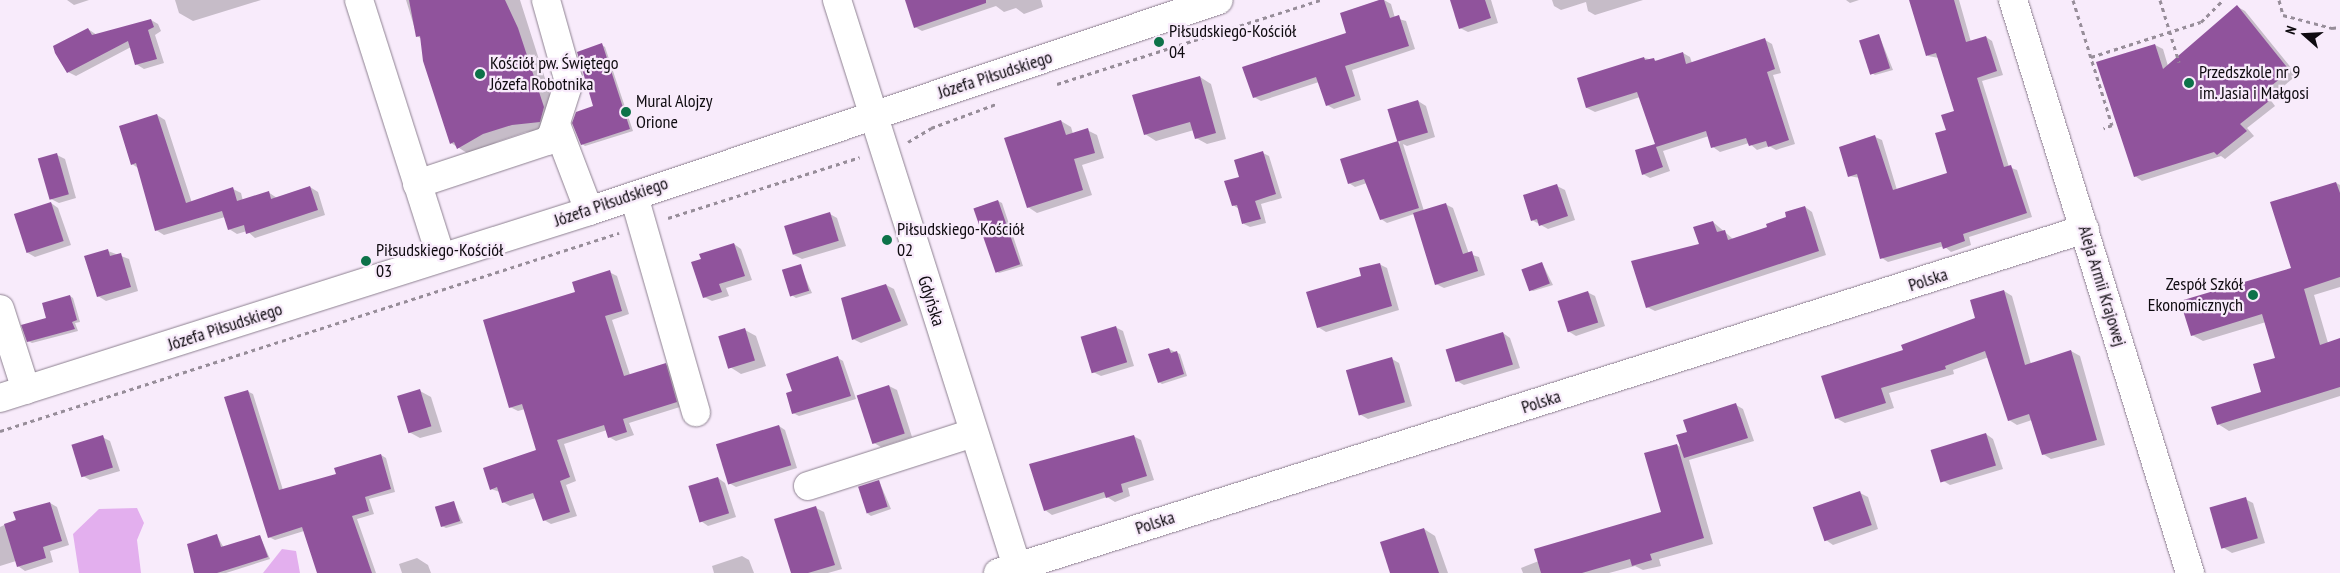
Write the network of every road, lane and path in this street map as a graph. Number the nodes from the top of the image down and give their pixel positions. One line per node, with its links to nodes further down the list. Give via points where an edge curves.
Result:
1 (359, 0): 21 (street)
2 (546, 0): 18 (street, via 569,82)
3 (837, 0): 17 (street, Gdyńska)
4 (1219, 0): 17 (street, Józefa Piłsudskiego)
5 (1320, 0): 15 (path)
6 (2013, 0): 25 (street, Aleja Armii Krajowej)
7 (2073, 0): 13 (path)
8 (2160, 0): 12 (path)
9 (2223, 0): 12 (path, via 2201,22)
10 (2279, 0): 11 (path, via 2283,15 2332,28)
11 (2340, 27)
12 (2170, 32): 13 (path); 14 (path)
13 (2091, 57): 19 (path, via 2112,125)
14 (2179, 62)
15 (1047, 86)
16 (1001, 102): 20 (path)
17 (872, 117): 20 (street, Gdyńska); 22 (street, Józefa Piłsudskiego)
18 (557, 127): 21 (street, via 548,141); 23 (street)
19 (2104, 128)
20 (883, 150): 24 (path); 32 (street, Gdyńska)
21 (417, 184): 26 (street)
22 (634, 196): 23 (street, Józefa Piłsudskiego); 24 (street)
23 (589, 211): 26 (street, Józefa Piłsudskiego)
24 (642, 226): 30 (street); 31 (path)
25 (2084, 229): 34 (street, Polska); 35 (street, Aleja Armii Krajowej)
26 (441, 257): 28 (street, Józefa Piłsudskiego)
27 (0, 309): 28 (street)
28 (26, 390): 29 (street, Józefa Piłsudskiego)
29 (0, 398)
30 (696, 412)
31 (0, 431)
32 (973, 432): 33 (street); 34 (street, Gdyńska)
33 (808, 486)
34 (1011, 571)
35 (2190, 573)

